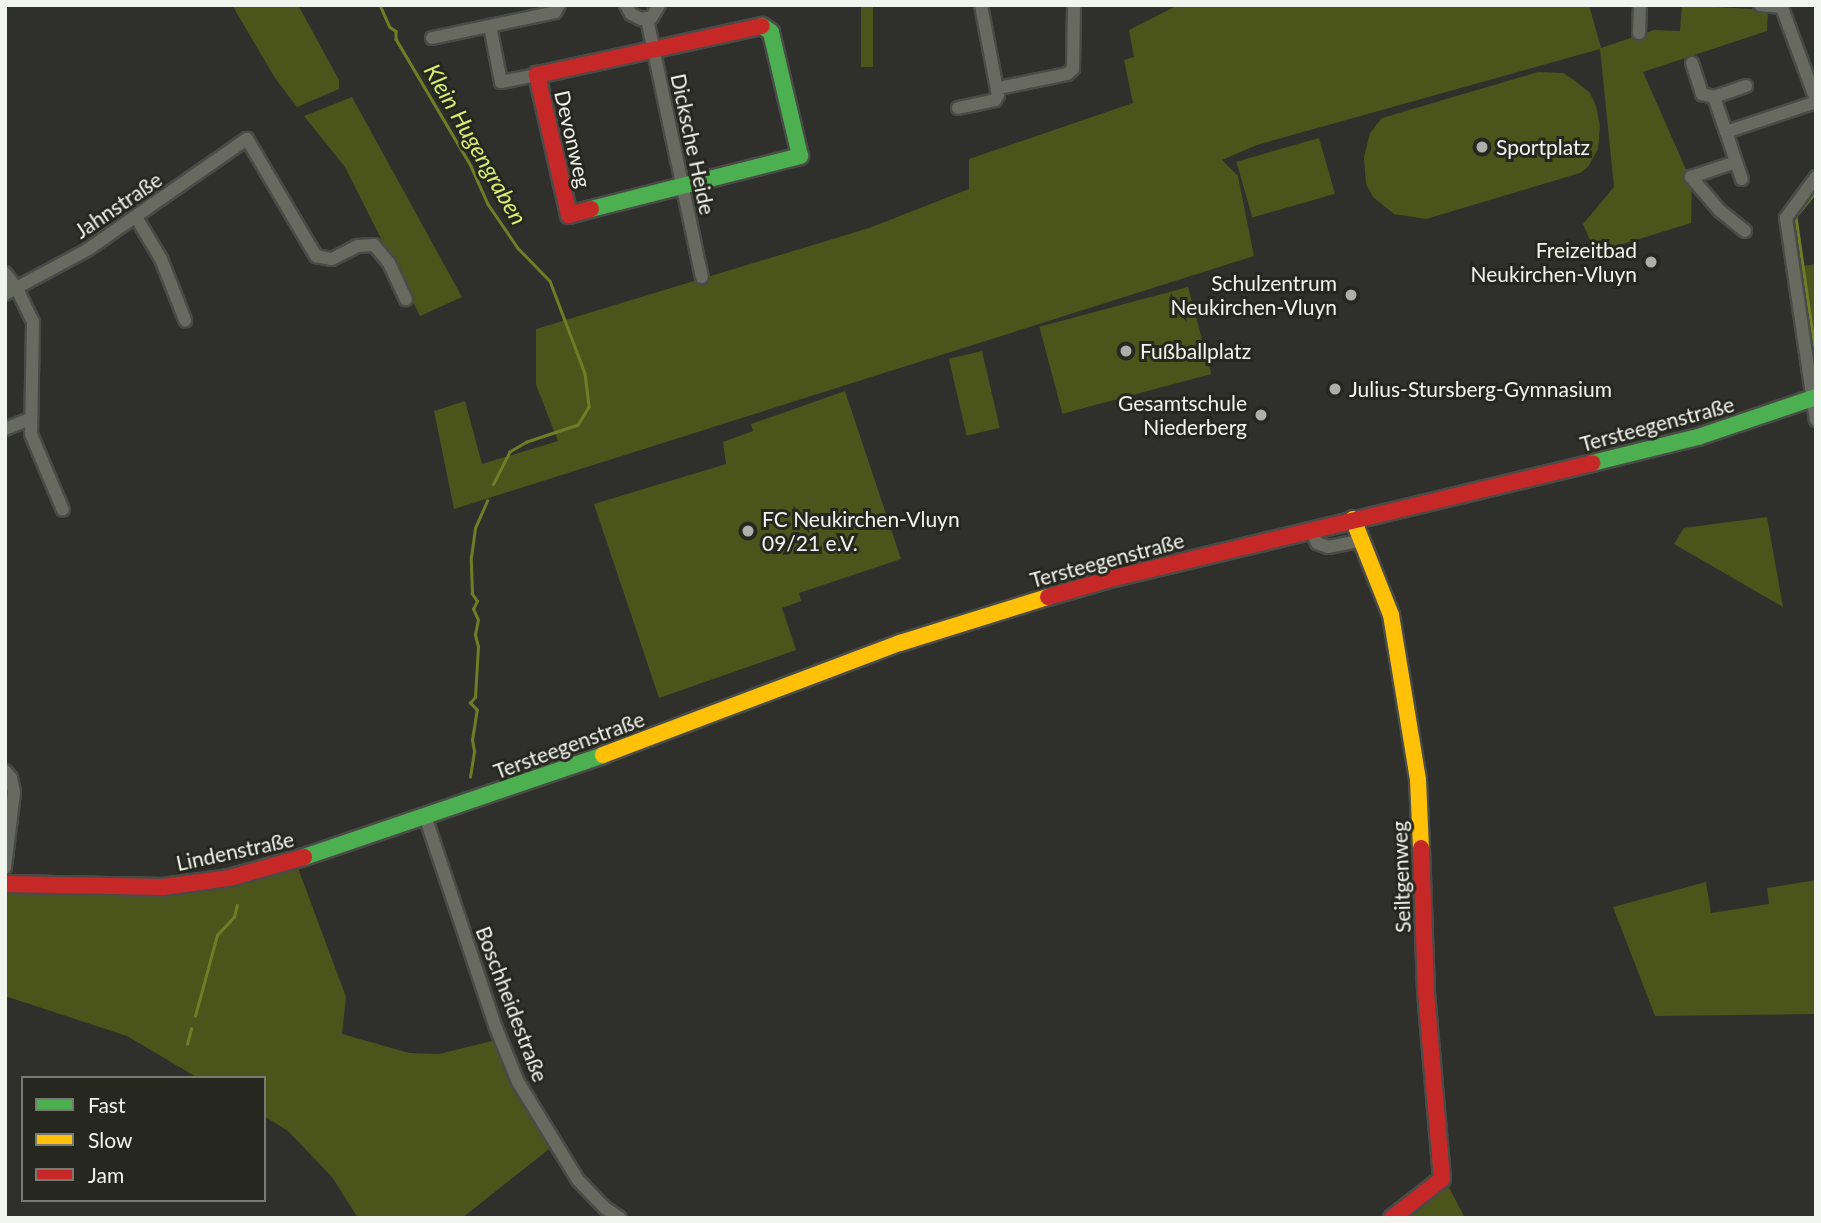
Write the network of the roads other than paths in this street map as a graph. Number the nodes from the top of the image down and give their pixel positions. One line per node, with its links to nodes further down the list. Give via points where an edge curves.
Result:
1 (559, 5): 10 (street, via 555,12)
2 (626, 5): 9 (street, via 635,18)
3 (659, 5): 9 (street)
4 (981, 5): 17 (street)
5 (1074, 5): 17 (street, via 1073,69)
6 (1640, 5): 11 (street)
7 (1760, 5): 8 (street)
8 (1782, 6): 19 (street)
9 (647, 19): 13 (street, Dicksche Heide)
10 (490, 26): 12 (street); 15 (street, via 501,82)
11 (1639, 33)
12 (432, 38)
13 (653, 50): 15 (street, Devonweg); 25 (street, Dicksche Heide); 25 (street, Devonweg, via 768,27 800,156)
14 (1692, 63): 18 (street, via 1702,94)
15 (537, 75): 25 (street, Devonweg, via 569,215)
16 (1746, 86): 18 (street)
17 (999, 88): 20 (street, via 995,100)
18 (1714, 97): 21 (street)
19 (1816, 101): 21 (street)
20 (958, 108)
21 (1726, 132): 22 (street)
22 (1736, 162): 24 (street); 27 (street, via 1691,177 1720,211)
23 (1816, 177): 33 (street, via 1786,218)
24 (1742, 178)
25 (683, 188): 29 (street, Dicksche Heide)
26 (136, 217): 30 (street, Jahnstraße); 31 (street, Jahnstraße, via 247,139 316,256 332,259 358,246 374,245 389,263); 32 (street, via 161,259)
27 (1745, 231)
28 (5, 273): 30 (street)
29 (702, 277)
30 (11, 291): 34 (street, via 33,321)
31 (406, 299)
32 (185, 320)
33 (1814, 397): 35 (street); 38 (street, Tersteegenstraße, via 1698,437)
34 (30, 419): 36 (street); 37 (street)
35 (1816, 420)
36 (5, 429)
37 (63, 510)
38 (1353, 519): 39 (street, Tersteegenstraße); 40 (street, Seiltgenweg)
39 (1311, 530): 40 (street, via 1317,542 1328,547); 42 (street, Tersteegenstraße, via 1114,578 900,643)
40 (1359, 541): 46 (street, Seiltgenweg, via 1391,615 1417,768 1426,991 1442,1167 1442,1179)
41 (5, 771): 43 (street, via 15,792)
42 (426, 819): 44 (street, Lindenstraße, via 295,860 198,883 163,887); 45 (street, Boschheidestraße, via 518,1082 578,1180)
43 (5, 867)
44 (5, 884)
45 (620, 1218)
46 (1392, 1218)

